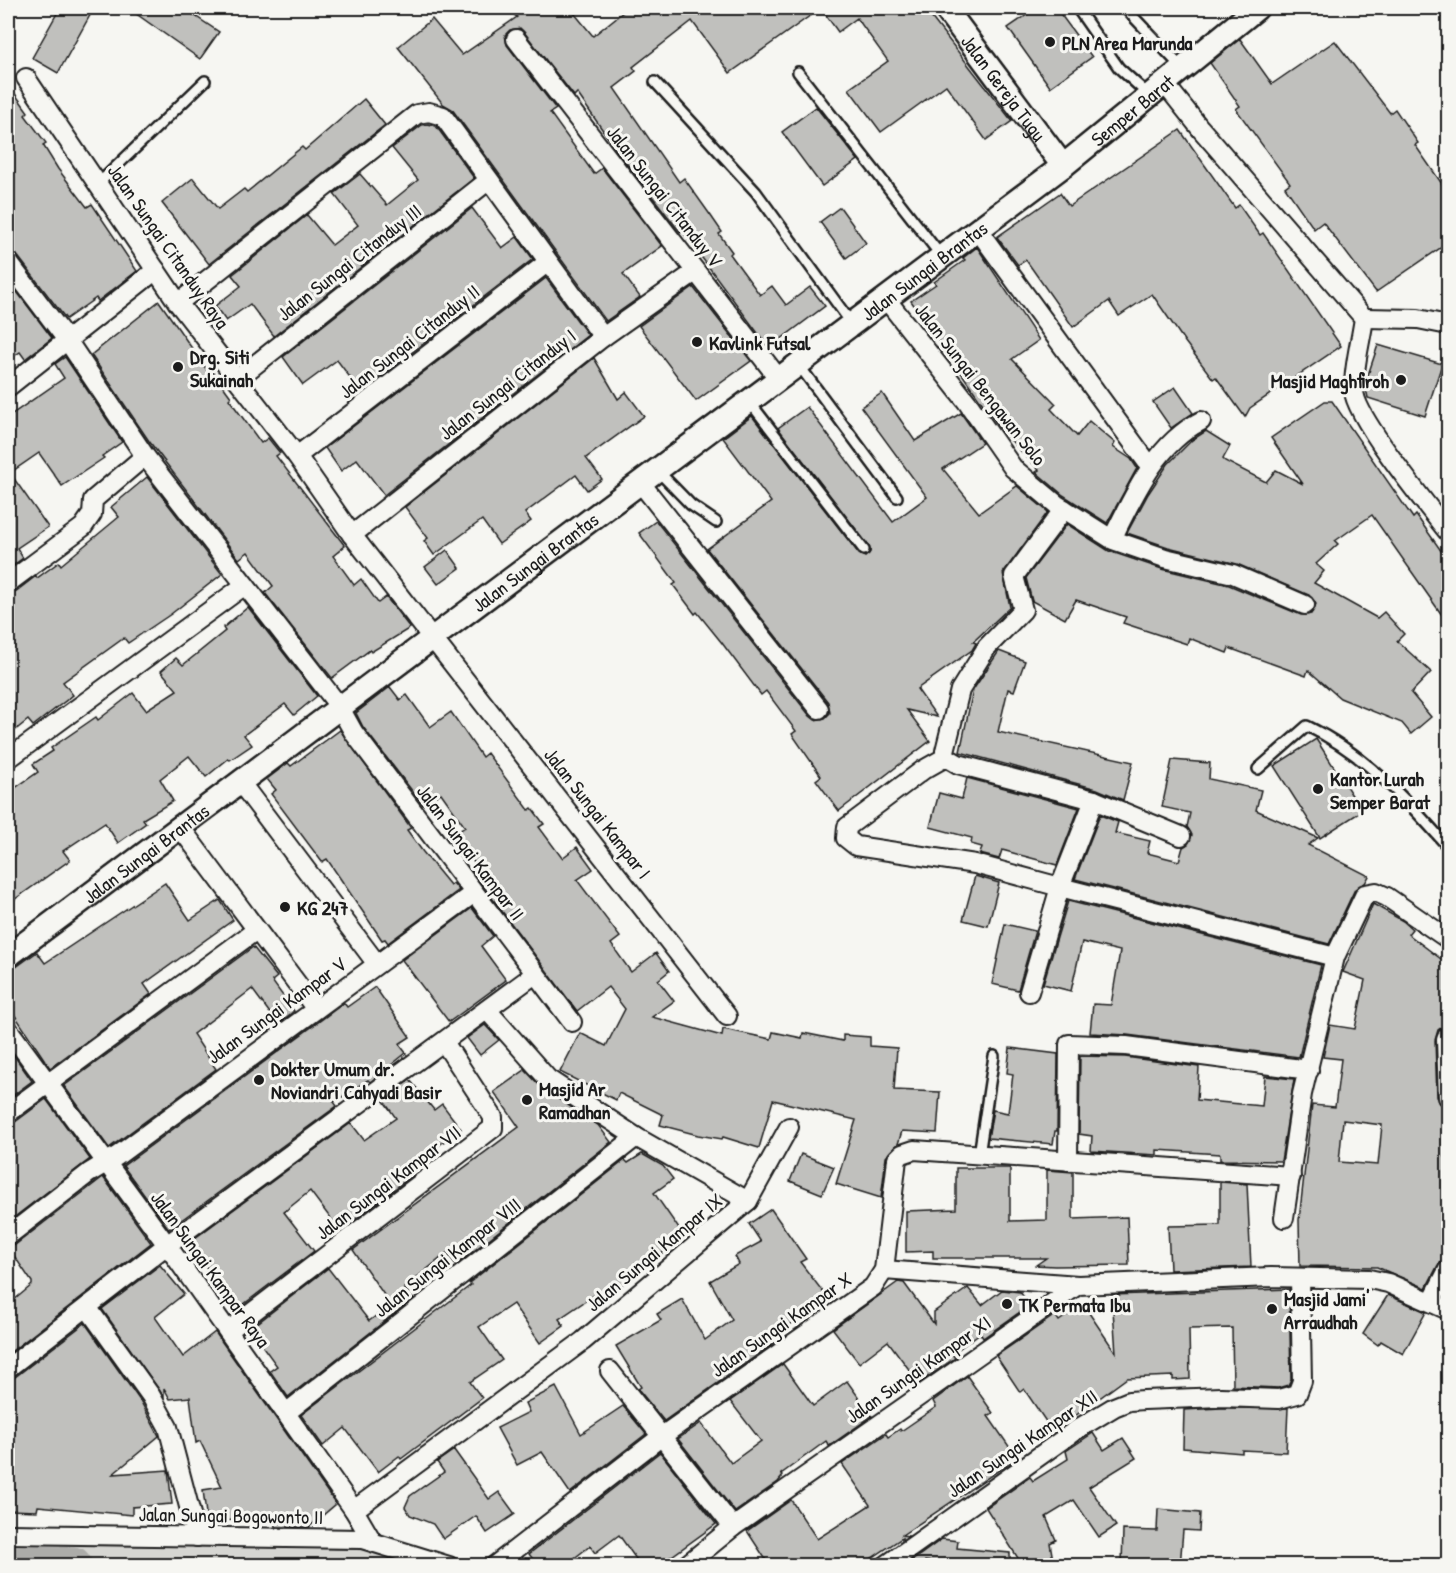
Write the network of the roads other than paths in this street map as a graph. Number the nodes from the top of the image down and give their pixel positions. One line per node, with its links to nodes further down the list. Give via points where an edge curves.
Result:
1 (945, 8): 14 (street, Jalan Gereja Tugu)
2 (1077, 8): 13 (lane, via 1119,68)
3 (1125, 8): 8 (lane)
4 (1257, 8): 8 (street, Semper Barat)
5 (1446, 8): 6 (lane)
6 (1449, 14)
7 (516, 39): 22 (street, Jalan Sungai Citanduy V)
8 (1183, 69): 13 (street, Semper Barat)
9 (798, 72): 18 (lane)
10 (26, 78): 16 (street, Jalan Sungai Citanduy Raya)
11 (205, 81): 16 (lane)
12 (655, 82): 26 (lane, via 756,192)
13 (1157, 90): 14 (street, Semper Barat); 25 (street, via 1200,128)
14 (1063, 166): 17 (street, Jalan Sungai Brantas)
15 (489, 180): 20 (street); 24 (street, via 443,116 417,114); 31 (street, Jalan Sungai Citanduy III)
16 (98, 184): 21 (street, Jalan Sungai Citanduy Raya)
17 (978, 230): 18 (street, Jalan Sungai Brantas); 38 (street)
18 (942, 257): 23 (street, Jalan Sungai Brantas)
19 (8, 262): 29 (street, Jalan Sungai Kampar II)
20 (548, 262): 28 (street); 37 (street, Jalan Sungai Citanduy II)
21 (156, 270): 24 (street, Jalan Sungai Citanduy Raya); 29 (street)
22 (695, 272): 28 (street, Jalan Sungai Citanduy I); 32 (street, Jalan Sungai Citanduy V)
23 (886, 299): 26 (street, Jalan Sungai Brantas); 41 (street, Jalan Sungai Bengawan Solo, via 1013,468)
24 (178, 303): 31 (street, Jalan Sungai Citanduy Raya)
25 (1364, 318): 27 (street, via 1418,319); 43 (street, via 1354,391 1359,409)
26 (852, 324): 30 (street, Jalan Sungai Brantas)
27 (1449, 325)
28 (603, 337): 44 (street, Jalan Sungai Citanduy I)
29 (67, 340): 33 (street); 36 (street, Jalan Sungai Kampar II)
30 (798, 364): 32 (street, Jalan Sungai Brantas); 40 (lane)
31 (237, 379): 37 (street, Jalan Sungai Citanduy Raya)
32 (779, 379): 34 (street, Jalan Sungai Brantas)
33 (8, 387)
34 (749, 401): 39 (street, Jalan Sungai Brantas); 46 (lane)
35 (1201, 421): 45 (street, via 1181,432 1141,481)
36 (145, 456): 47 (street, via 93,500 92,514 83,527); 48 (street, Jalan Sungai Kampar II)
37 (297, 456): 44 (street, Jalan Sungai Citanduy Raya)
38 (1147, 462)
39 (649, 476): 42 (lane); 50 (street, Jalan Sungai Brantas); 52 (street)
40 (897, 497)
41 (1064, 509): 45 (street, Jalan Sungai Bengawan Solo); 53 (street, via 1014,576 1023,610 987,647 960,690)
42 (716, 522)
43 (1449, 532)
44 (352, 536): 50 (street, Jalan Sungai Citanduy Raya)
45 (1112, 539): 49 (street, Jalan Sungai Bengawan Solo, via 1165,558 1233,574)
46 (864, 550)
47 (8, 583)
48 (245, 585): 51 (street, Jalan Sungai Kampar II); 54 (street)
49 (1305, 605)
50 (432, 638): 51 (street, Jalan Sungai Brantas); 72 (street, Jalan Sungai Kampar I)
51 (339, 706): 56 (street, Jalan Sungai Brantas); 62 (street, Jalan Sungai Kampar II, via 354,734)
52 (819, 709)
53 (946, 757): 57 (street, via 958,764); 61 (street, via 847,827 846,838 856,846 975,864)
54 (8, 759)
55 (1258, 769): 60 (lane, via 1307,726 1400,792)
56 (240, 782): 58 (street, Jalan Sungai Brantas); 67 (street)
57 (1095, 800): 59 (street); 61 (street)
58 (180, 826): 63 (street); 65 (street, Jalan Sungai Brantas)
59 (1181, 836)
60 (1449, 847)
61 (1060, 887): 66 (street); 69 (street)
62 (474, 893): 67 (street, Jalan Sungai Kampar V); 68 (street, Jalan Sungai Kampar II)
63 (255, 931): 70 (street); 79 (street)
64 (1446, 932): 66 (street, via 1370,891 1365,894)
65 (8, 956)
66 (1335, 957): 78 (street)
67 (376, 964): 70 (street, Jalan Sungai Kampar V)
68 (535, 974): 71 (street); 73 (street, Jalan Sungai Kampar II)
69 (1029, 992)
70 (316, 1009): 86 (street, Jalan Sungai Kampar V)
71 (488, 1010): 76 (street); 83 (street, Jalan Sungai Kampar IX, via 548,1079)
72 (727, 1016)
73 (572, 1022)
74 (8, 1029): 79 (street, Jalan Sungai Kampar Raya)
75 (1449, 1035): 80 (street)
76 (444, 1042): 91 (street); 99 (street, Jalan Sungai Kampar VII, via 493,1117 493,1128)
77 (994, 1056): 84 (lane)
78 (1309, 1070): 85 (street, via 1126,1046 1070,1044); 87 (street)
79 (47, 1083): 81 (street); 86 (street, Jalan Sungai Kampar Raya)
80 (1449, 1097)
81 (8, 1113)
82 (789, 1127): 88 (street)
83 (636, 1137): 88 (street, Jalan Sungai Kampar IX); 102 (street, Jalan Sungai Kampar VIII)
84 (979, 1155): 85 (street, Jalan Sungai Kampar X); 92 (street, Jalan Sungai Kampar X, via 914,1150 899,1156)
85 (1068, 1161): 87 (street, Jalan Sungai Kampar X)
86 (105, 1162): 90 (street, Jalan Sungai Kampar V); 91 (street, Jalan Sungai Kampar Raya)
87 (1291, 1176): 89 (street)
88 (748, 1201): 104 (street, Jalan Sungai Kampar IX, via 583,1341)
89 (1284, 1218)
90 (8, 1236)
91 (167, 1245): 97 (street); 99 (street, Jalan Sungai Kampar Raya)
92 (884, 1270): 95 (street); 103 (street, Jalan Sungai Kampar X, via 866,1294)
93 (1449, 1270): 96 (street)
94 (1300, 1278): 95 (street); 96 (street, via 1369,1279); 112 (street, Jalan Sungai Kampar XII, via 1302,1381 1297,1394 1279,1399 1129,1401 1114,1407)
95 (1078, 1285): 105 (street, Jalan Sungai Kampar XI)
96 (1431, 1301): 98 (street)
97 (87, 1307): 100 (street); 107 (street, via 168,1426)
98 (1449, 1310)
99 (228, 1331): 102 (street, Jalan Sungai Kampar Raya)
100 (8, 1368)
101 (610, 1371): 103 (street)
102 (286, 1413): 104 (street, Jalan Sungai Kampar Raya)
103 (662, 1436): 105 (street); 110 (street, Jalan Sungai Kampar X)
104 (354, 1510): 108 (street, Jalan Sungai Kampar Raya)
105 (733, 1527): 111 (street, Jalan Sungai Kampar XI)
106 (8, 1534): 107 (street, Jalan Sungai Bogowonto II)
107 (197, 1537): 108 (street, Jalan Sungai Bogowonto II)
108 (371, 1539): 109 (street, Jalan Sungai Bogowonto II)
109 (449, 1566)
110 (494, 1566)
111 (685, 1566)
112 (885, 1566)

